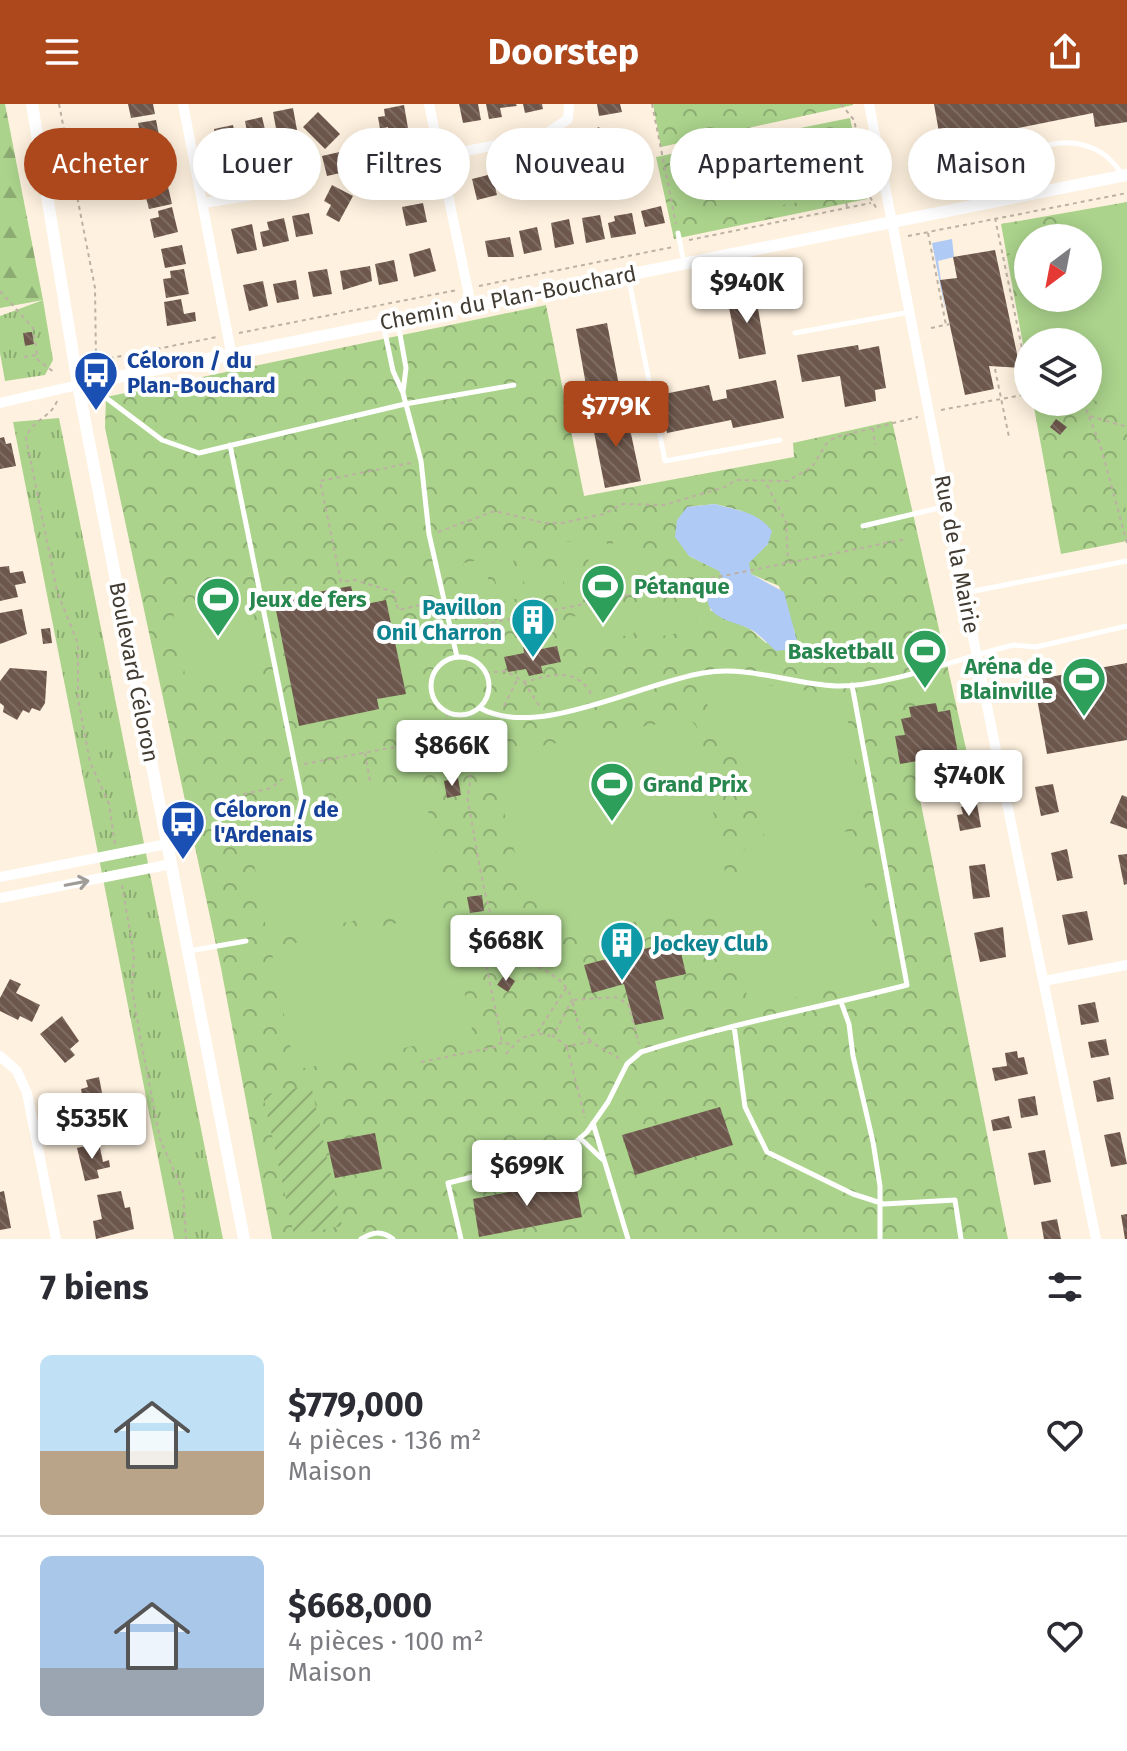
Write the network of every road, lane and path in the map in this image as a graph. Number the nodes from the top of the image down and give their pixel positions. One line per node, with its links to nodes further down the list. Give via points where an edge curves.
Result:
1 (32, 104): 57 (street, Boulevard Céloron)
2 (59, 104): 54 (path, via 95,288)
3 (183, 104): 13 (street)
4 (429, 104): 9 (street)
5 (569, 104): 12 (street, via 568,119 543,136)
6 (652, 104): 30 (path)
7 (841, 104): 10 (path)
8 (869, 104): 11 (street, Rue de la Mairie)
9 (434, 128)
10 (856, 128)
11 (874, 128)
12 (470, 150)
13 (193, 154)
14 (1125, 175): 22 (street, Chemin du Plan-Bouchard); 22 (lane, via 1098,151 1057,143 1016,157 1001,173)
15 (1127, 193): 27 (path)
16 (203, 200): 23 (street)
17 (223, 200): 23 (street)
18 (449, 200): 41 (street)
19 (844, 200): 25 (path)
20 (870, 200): 24 (path)
21 (889, 200): 28 (street, Rue de la Mairie)
22 (992, 202): 28 (street, Chemin du Plan-Bouchard)
23 (204, 203): 50 (street)
24 (871, 203): 25 (path); 26 (path)
25 (847, 208): 32 (path)
26 (877, 209)
27 (995, 218): 29 (path); 37 (path)
28 (893, 221): 34 (street, Chemin du Plan-Bouchard); 42 (street, Rue de la Mairie)
29 (928, 232): 31 (path); 45 (path, via 948,325)
30 (678, 233): 34 (lane)
31 (909, 235)
32 (685, 242)
33 (676, 246): 36 (path, Chemin du Plan-Bouchard)
34 (684, 263): 35 (street, Chemin du Plan-Bouchard)
35 (628, 274): 41 (street, Chemin du Plan-Bouchard); 72 (lane, via 665,461)
36 (480, 285)
37 (1010, 285): 38 (path); 46 (path)
38 (1004, 286)
39 (454, 290): 47 (path, Chemin du Plan-Bouchard)
40 (0, 291): 51 (path, via 33,328)
41 (471, 305): 43 (street, Chemin du Plan-Bouchard)
42 (911, 312): 48 (lane); 77 (street, Rue de la Mairie)
43 (397, 319): 44 (street, Chemin du Plan-Bouchard); 59 (lane, via 406,368)
44 (383, 322): 50 (street, Chemin du Plan-Bouchard); 59 (lane)
45 (931, 328)
46 (1018, 328)
47 (240, 333)
48 (795, 333)
49 (214, 338): 54 (path)
50 (231, 352): 57 (street, Chemin du Plan-Bouchard)
51 (37, 355): 52 (path); 56 (path, via 57,371)
52 (24, 357)
53 (90, 362): 54 (path)
54 (96, 362)
55 (995, 369): 61 (path)
56 (53, 379)
57 (78, 385): 63 (street); 73 (lane, via 97,392 162,440 199,453); 106 (street, Boulevard Céloron)
58 (514, 385): 64 (lane)
59 (403, 393): 64 (lane)
60 (1014, 397): 61 (path)
61 (1001, 399): 65 (path); 71 (path)
62 (57, 401): 105 (path, via 26,438 57,591 78,644 78,699 90,762 109,804)
63 (0, 403)
64 (405, 404): 73 (lane); 75 (lane)
65 (940, 411)
66 (920, 416): 69 (path)
67 (1087, 416): 81 (path)
68 (1090, 416): 70 (path)
69 (873, 427): 74 (path); 76 (path, via 827,443 812,467 798,477)
70 (1127, 427)
71 (1009, 437)
72 (780, 440)
73 (230, 445): 103 (lane)
74 (875, 445)
75 (421, 461): 79 (lane); 85 (path, via 320,481 341,582 355,580 394,592 398,610)
76 (766, 483): 79 (path, via 736,480 664,505 623,504 562,523 495,511); 83 (path, via 786,522)
77 (948, 506): 78 (lane); 84 (street, Rue de la Mairie)
78 (863, 526)
79 (429, 534): 85 (lane)
80 (906, 539): 83 (path)
81 (1127, 543)
82 (1127, 561): 84 (lane)
83 (788, 563): 87 (path)
84 (964, 593): 88 (street, Rue de la Mairie)
85 (443, 601): 87 (lane)
86 (1127, 626): 88 (lane)
87 (451, 631): 89 (lane)
88 (978, 656): 93 (lane); 116 (street, Rue de la Mairie)
89 (457, 657): 90 (lane, via 474,660); 96 (lane, via 440,665 431,682 434,700)
90 (486, 673): 91 (path, via 506,671); 95 (lane, via 489,691)
91 (517, 680): 92 (path); 98 (path)
92 (524, 682): 94 (path, via 572,675); 97 (path)
93 (852, 685): 94 (lane, via 719,671); 119 (lane, via 907,985)
94 (596, 703): 97 (lane)
95 (480, 708): 96 (lane, via 465,716); 98 (lane)
96 (448, 713): 99 (path)
97 (545, 715): 98 (lane)
98 (498, 718)
99 (440, 732): 100 (path); 112 (path, via 438,762 467,765 467,797)
100 (437, 739): 100 (path, via 430,751 416,742 424,730)
101 (365, 752): 102 (path)
102 (370, 781)
103 (302, 800)
104 (177, 831): 107 (path, via 195,828)
105 (115, 842)
106 (167, 844): 108 (street, Boulevard Céloron); 109 (street)
107 (182, 853)
108 (171, 864): 111 (street, one-way to 108); 114 (street, Boulevard Céloron)
109 (0, 877)
110 (122, 881): 138 (path, via 138,1025 160,1139 183,1191)
111 (0, 898)
112 (501, 940): 117 (path); 123 (path, via 485,959)
113 (246, 941): 114 (lane)
114 (188, 952): 139 (street, Boulevard Céloron)
115 (1127, 965): 116 (street)
116 (1044, 981): 146 (street, Rue de la Mairie)
117 (568, 986): 118 (path); 121 (path)
118 (572, 1000): 122 (path); 124 (path, via 579,1027); 127 (path, via 616,997 628,1004)
119 (841, 1002): 120 (lane); 136 (lane, via 873,1142)
120 (734, 1026): 127 (lane); 136 (lane, via 745,1107 767,1152)
121 (537, 1033): 122 (path); 125 (path)
122 (553, 1036): 126 (path)
123 (502, 1042): 125 (path); 130 (path)
124 (591, 1042): 126 (path); 131 (path)
125 (513, 1045): 128 (path)
126 (567, 1046): 133 (path)
127 (641, 1052): 131 (lane)
128 (506, 1054)
129 (0, 1056): 137 (street, via 17,1071 27,1093)
130 (421, 1062)
131 (627, 1064): 132 (lane)
132 (593, 1123): 133 (lane); 135 (lane)
133 (588, 1130): 134 (lane)
134 (580, 1138): 135 (lane); 142 (lane, via 561,1155 448,1183)
135 (603, 1160): 143 (lane)
136 (879, 1202): 144 (lane); 145 (lane, via 955,1200)
137 (56, 1239)
138 (186, 1239)
139 (244, 1239)
140 (361, 1239): 141 (lane, via 372,1233)
141 (393, 1239)
142 (461, 1239)
143 (628, 1239)
144 (880, 1239)
145 (961, 1239)
146 (1096, 1239)

